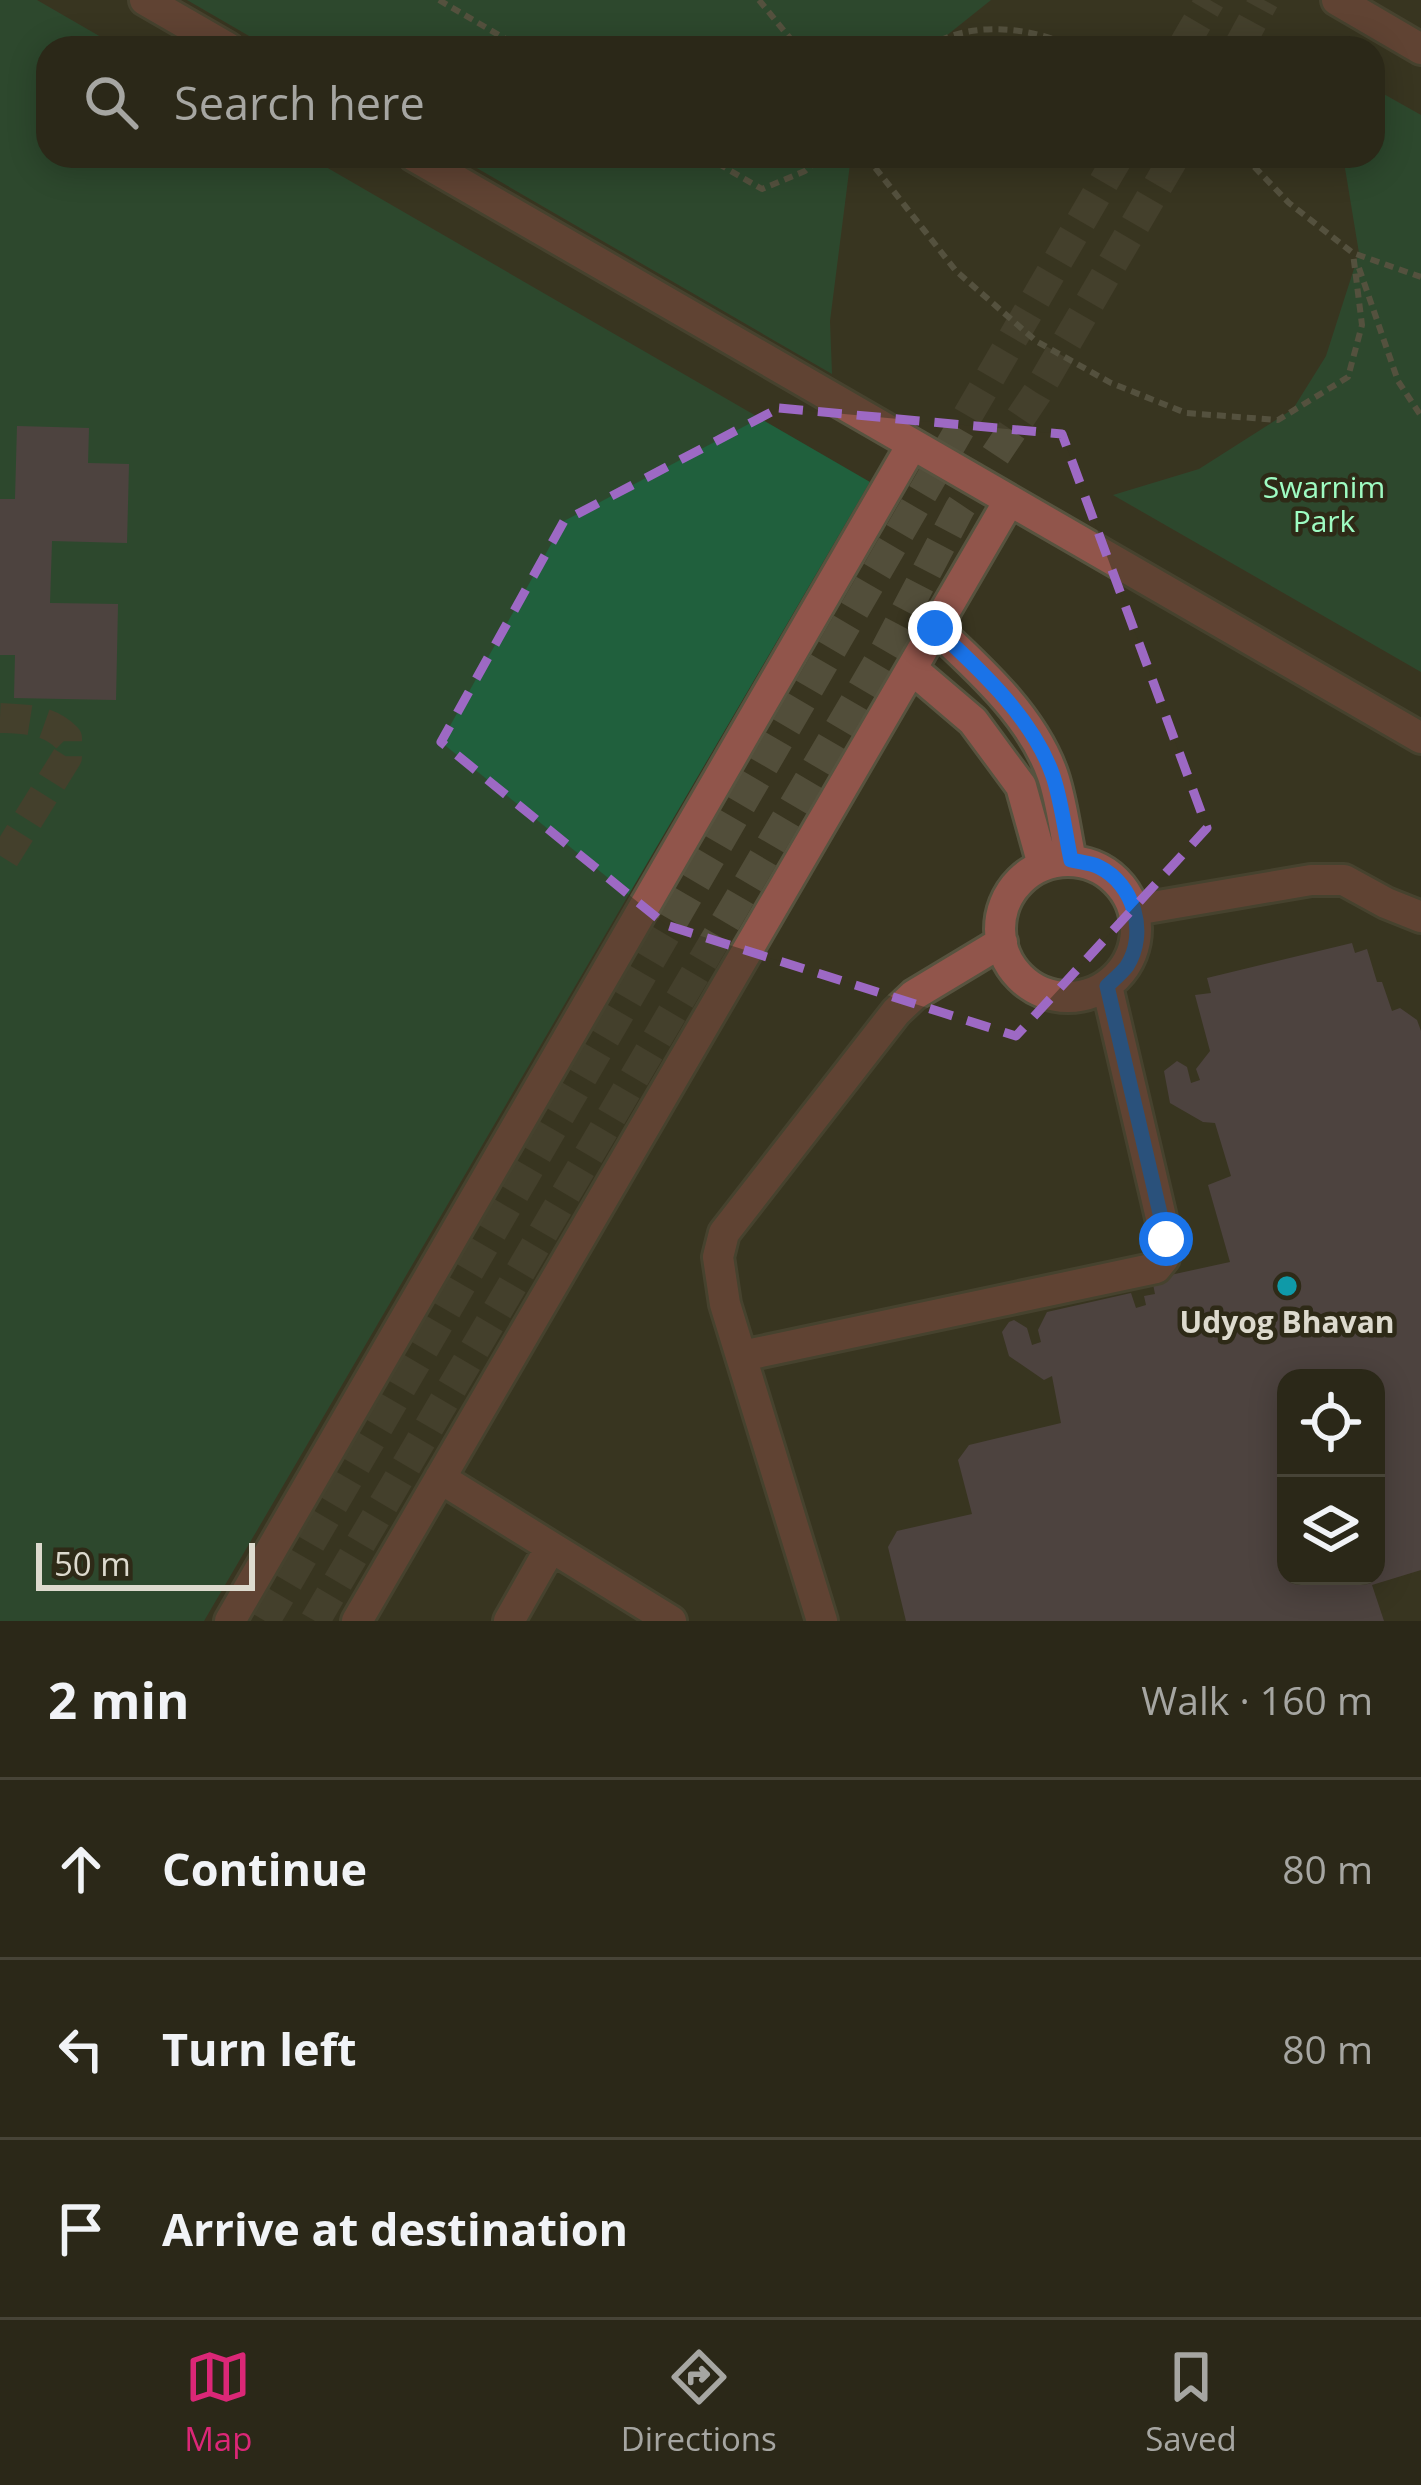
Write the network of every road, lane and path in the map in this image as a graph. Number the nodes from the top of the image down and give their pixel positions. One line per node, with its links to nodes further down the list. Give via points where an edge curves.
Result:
1 (145, 0): 5 (street)
2 (439, 0): 6 (path)
3 (759, 0): 7 (path)
4 (1336, 0): 10 (street)
5 (207, 36)
6 (500, 36)
7 (788, 36)
8 (962, 36): 9 (path, via 985,28)
9 (1040, 36)
10 (1421, 49)
11 (435, 168): 19 (street)
12 (726, 168): 13 (path, via 762,189)
13 (809, 168)
14 (875, 168): 16 (path, via 956,271 1036,341 1186,413 1278,420 1348,377 1363,325)
15 (1255, 168): 16 (path)
16 (1354, 253): 17 (path); 18 (path, via 1398,381)
17 (1421, 277)
18 (1421, 416)
19 (912, 445): 20 (street); 32 (street)
20 (1009, 501): 21 (street); 23 (street)
21 (935, 628): 22 (street); 24 (street, via 1027,727 1053,774)
22 (912, 669): 24 (street, via 973,721 1021,786); 30 (street)
23 (1421, 738)
24 (1057, 862): 25 (street, via 1099,867 1122,885); 27 (street, via 1019,880 1004,905)
25 (1135, 910): 26 (street, via 1344,880); 28 (street, via 1137,939 1127,966)
26 (1421, 916)
27 (1002, 942): 28 (street, via 1025,983 1051,995); 29 (street, via 896,1012 724,1233 718,1257)
28 (1107, 986): 29 (street, via 1166,1239 1156,1268)
29 (742, 1357): 36 (street)
30 (440, 1478): 31 (street); 33 (street)
31 (551, 1547): 34 (street); 35 (street)
32 (230, 1621)
33 (357, 1621)
34 (508, 1621)
35 (671, 1621)
36 (822, 1621)

